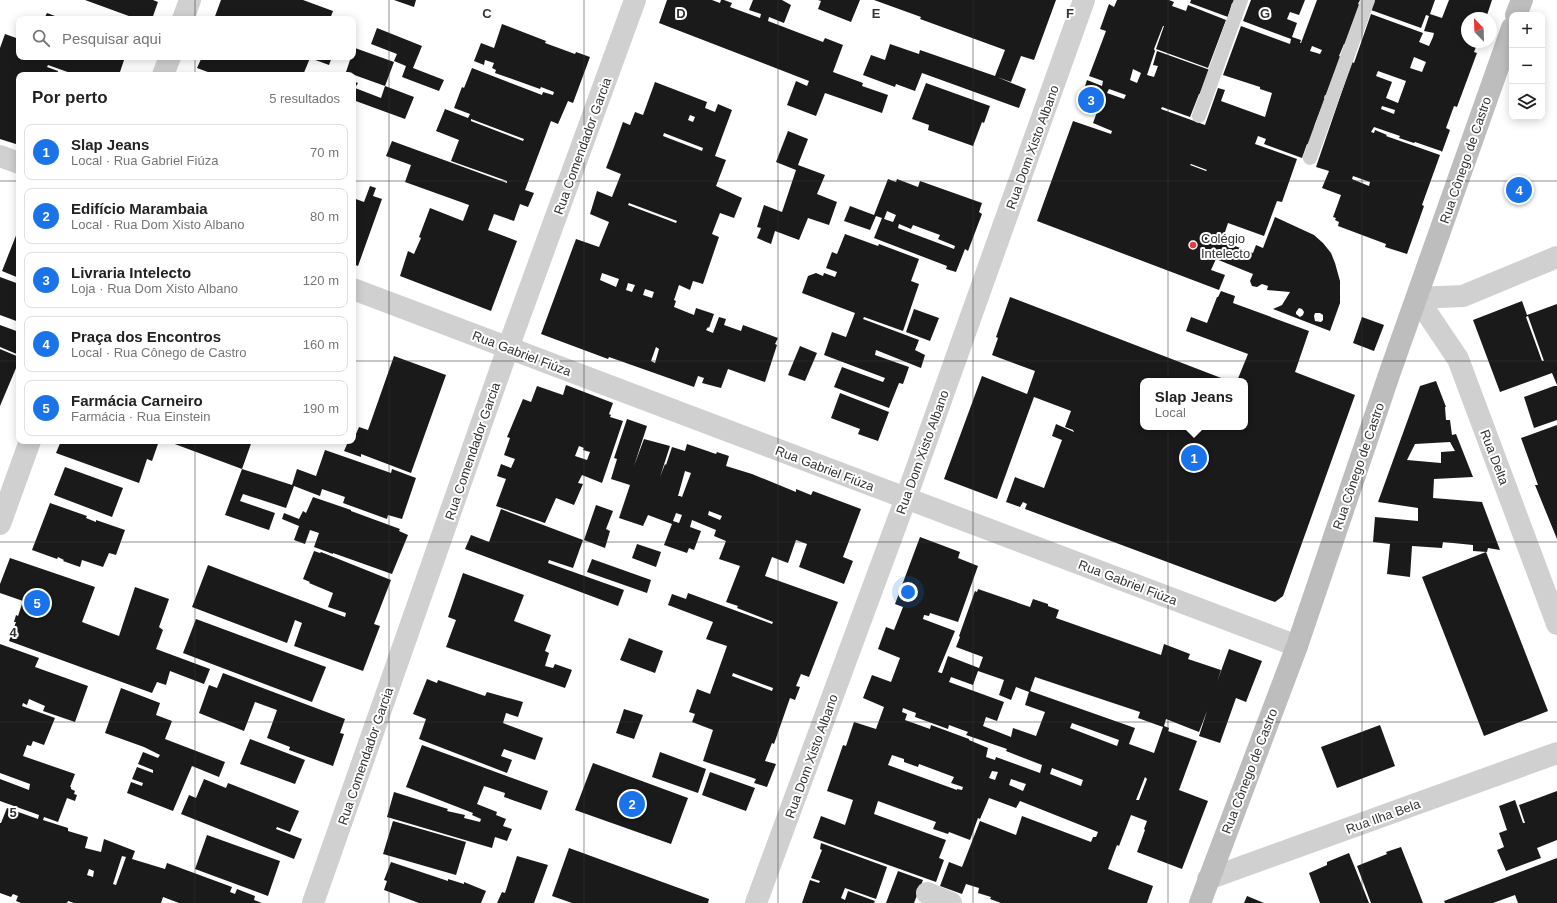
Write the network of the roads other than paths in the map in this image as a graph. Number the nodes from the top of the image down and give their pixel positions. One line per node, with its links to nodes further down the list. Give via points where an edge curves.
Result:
1 (190, 0): 8 (street)
2 (635, 0): 19 (street, Rua Comendador Garcia)
3 (1084, 0): 21 (street, Rua Dom Xisto Albano)
4 (1241, 0): 12 (lane)
5 (1368, 0): 14 (lane)
6 (1522, 0): 7 (main road)
7 (1517, 12)
8 (184, 16)
9 (1509, 37): 18 (main road, Rua Cônego de Castro)
10 (169, 60): 11 (street)
11 (164, 72)
12 (1199, 116)
13 (0, 156): 15 (street)
14 (1310, 158)
15 (16, 162)
16 (1557, 257): 18 (street, via 1463,296)
17 (356, 290): 19 (street, Rua Gabriel Fiúza)
18 (1417, 298): 23 (street, Rua Delta, via 1458,359); 24 (main road, Rua Cônego de Castro)
19 (508, 348): 21 (street, Rua Gabriel Fiúza); 28 (street, Rua Comendador Garcia)
20 (29, 444): 22 (street)
21 (906, 498): 24 (street, Rua Gabriel Fiúza); 29 (street, Rua Dom Xisto Albano)
22 (0, 524)
23 (1557, 624)
24 (1297, 646): 26 (main road, Rua Cônego de Castro)
25 (1557, 753): 26 (street, Rua Ilha Bela)
26 (1208, 879): 31 (main road, Rua Cônego de Castro)
27 (927, 893): 30 (street)
28 (313, 903)
29 (756, 903)
30 (952, 903)
31 (1200, 903)

